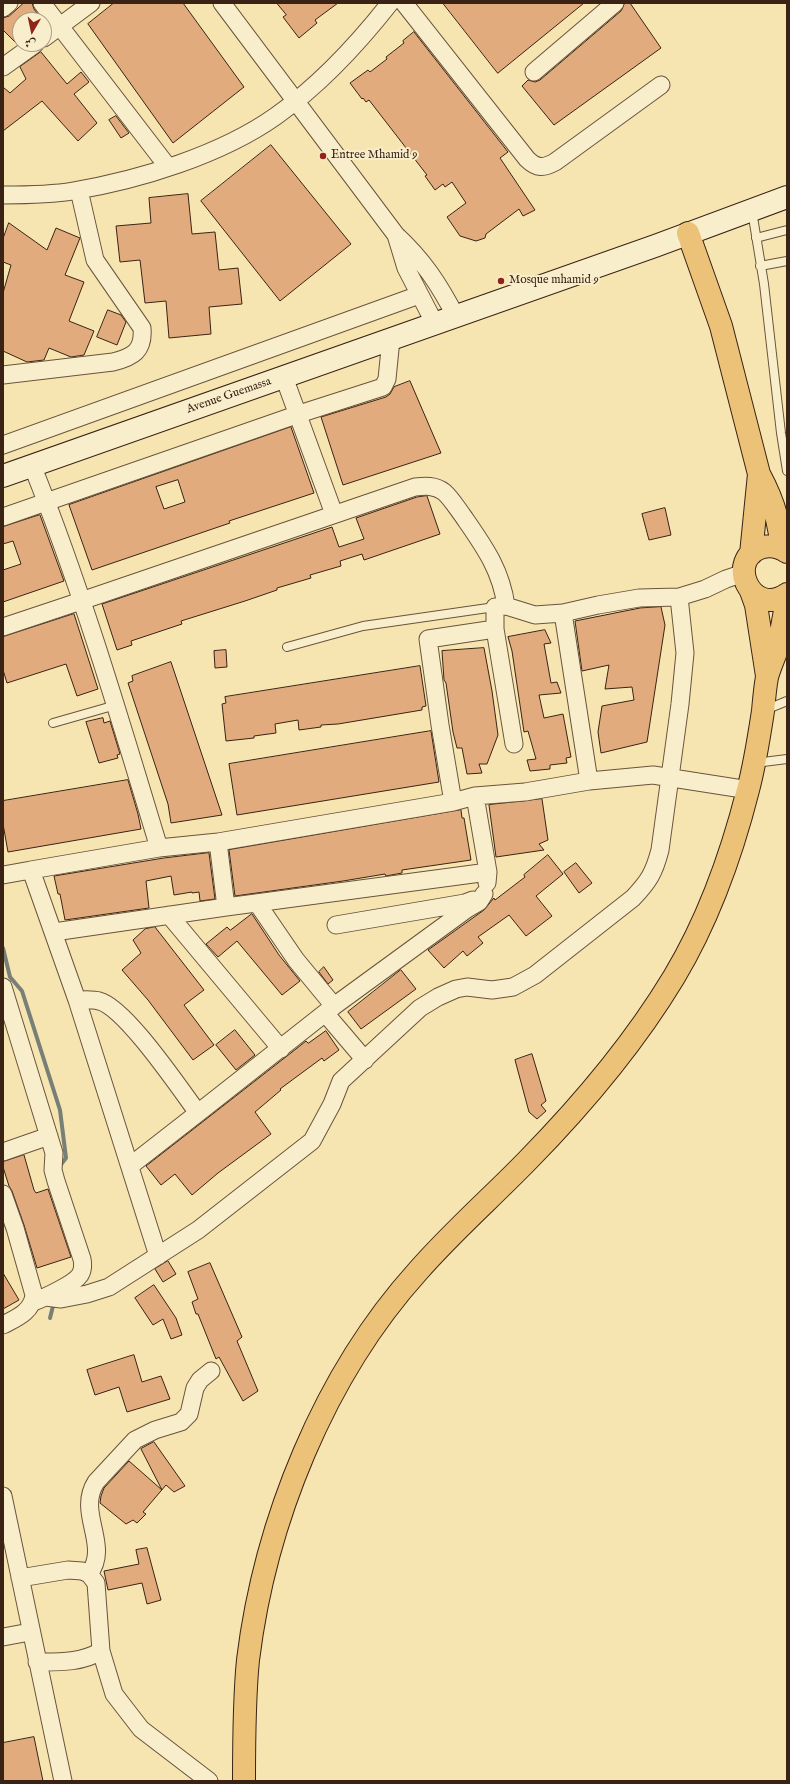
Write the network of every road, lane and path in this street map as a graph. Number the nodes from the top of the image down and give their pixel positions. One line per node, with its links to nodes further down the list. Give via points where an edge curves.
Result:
1 (9, 3): 8 (street)
2 (42, 3): 9 (street)
3 (91, 3): 9 (street)
4 (222, 3): 15 (street)
5 (390, 3): 15 (street, via 336,64)
6 (404, 3): 14 (street, via 527,159 538,167 555,162)
7 (615, 3): 13 (street)
8 (3, 8)
9 (61, 26): 10 (street); 16 (street)
10 (52, 32)
11 (24, 52): 12 (street)
12 (3, 67)
13 (534, 72)
14 (661, 85)
15 (296, 100): 16 (street, via 249,133 209,152); 23 (street)
16 (168, 167): 17 (street)
17 (79, 190): 18 (street, via 42,195); 31 (street, via 95,260 142,328 143,339 138,350 129,358)
18 (3, 195)
19 (787, 197): 20 (main road, Avenue Guemassa)
20 (752, 209): 22 (main road, Avenue Guemassa); 24 (lane)
21 (787, 230): 24 (lane)
22 (688, 233): 28 (main road, Avenue Guemassa); 37 (main road, via 721,326)
23 (396, 235): 27 (street, via 406,268); 28 (street, via 422,261)
24 (756, 238): 26 (lane)
25 (787, 261): 26 (lane)
26 (760, 266): 36 (lane)
27 (419, 295): 29 (street); 34 (street)
28 (456, 317): 29 (main road, Avenue Guemassa)
29 (435, 324): 30 (main road, Avenue Guemassa)
30 (391, 339): 32 (main road, Avenue Guemassa); 33 (street, via 387,379 383,387)
31 (3, 375)
32 (284, 377): 33 (street); 35 (main road, Avenue Guemassa)
33 (299, 414): 39 (street); 40 (street)
34 (3, 445)
35 (32, 465): 38 (main road, Avenue Guemassa); 39 (street)
36 (787, 471)
37 (759, 474): 42 (main road, via 769,493 781,542); 43 (main road)
38 (3, 476)
39 (47, 502): 41 (street); 47 (street)
40 (334, 514): 47 (street); 48 (street, via 415,487 432,486 444,492 494,563 504,588)
41 (3, 517)
42 (786, 551): 43 (main road, via 769,546 759,549)
43 (749, 573): 44 (main road, via 760,597 776,599); 45 (street, via 734,576); 53 (main road)
44 (787, 594)
45 (679, 597): 49 (street, via 639,598); 61 (street, via 684,653)
46 (787, 599): 53 (main road, via 778,647)
47 (82, 601): 50 (street); 55 (street)
48 (500, 606): 49 (street, via 535,615); 51 (street); 52 (lane, via 363,626)
49 (563, 613): 62 (street)
50 (3, 627)
51 (495, 629): 58 (street); 65 (street, via 428,639)
52 (287, 647)
53 (767, 676): 56 (main road)
54 (787, 701): 56 (lane)
55 (116, 704): 57 (lane); 67 (street)
56 (763, 711): 60 (main road)
57 (53, 723)
58 (514, 744)
59 (787, 759): 60 (lane)
60 (754, 763): 63 (main road)
61 (670, 777): 62 (street, via 653,775); 63 (street); 81 (street, via 655,869 646,884 632,898 535,975 513,987 492,990 467,987 438,997 420,1008)
62 (589, 781): 64 (street, via 525,792)
63 (748, 790): 101 (main road, via 731,847 700,927 675,975 642,1028 568,1119 417,1271 382,1315 327,1405 301,1458 283,1507 256,1612 248,1660 244,1718)
64 (475, 796): 65 (street); 69 (street)
65 (454, 802): 66 (street)
66 (218, 842): 67 (street); 73 (street)
67 (159, 848): 68 (street)
68 (31, 870): 70 (street); 76 (street)
69 (488, 872): 71 (street); 72 (street)
70 (3, 875)
71 (484, 894): 75 (street, via 465,903); 79 (street, via 479,902)
72 (257, 903): 73 (street); 79 (street)
73 (226, 907): 74 (street)
74 (169, 914): 76 (street); 80 (street)
75 (336, 925)
76 (54, 932): 78 (street)
77 (4, 997): 83 (street)
78 (77, 1000): 82 (street, via 99,1001 115,1009 132,1026); 85 (street)
79 (330, 1009): 80 (street); 81 (street)
80 (282, 1049): 82 (street)
81 (364, 1060): 88 (street, via 341,1081 312,1141 198,1230)
82 (198, 1113): 85 (street)
83 (49, 1136): 84 (street); 89 (street, via 54,1153 53,1170 80,1248 83,1266 76,1279)
84 (3, 1152)
85 (130, 1166): 88 (street)
86 (3, 1194): 87 (street)
87 (9, 1231): 89 (street, via 34,1295)
88 (158, 1256): 89 (street, via 109,1287 87,1294)
89 (40, 1300): 90 (street, via 22,1315)
90 (3, 1325)
91 (211, 1371): 93 (street, via 195,1388 189,1414 182,1422 155,1430 135,1440 92,1488 89,1508 97,1560)
92 (3, 1496): 94 (street)
93 (89, 1574): 94 (street, via 68,1570); 97 (street, via 96,1583)
94 (20, 1578): 95 (street)
95 (30, 1632): 96 (street); 98 (street)
96 (3, 1637)
97 (101, 1651): 98 (street, via 90,1658 64,1662); 100 (street, via 114,1694 127,1713 141,1728)
98 (37, 1662): 99 (street)
99 (62, 1781)
100 (209, 1781)
101 (244, 1781)

